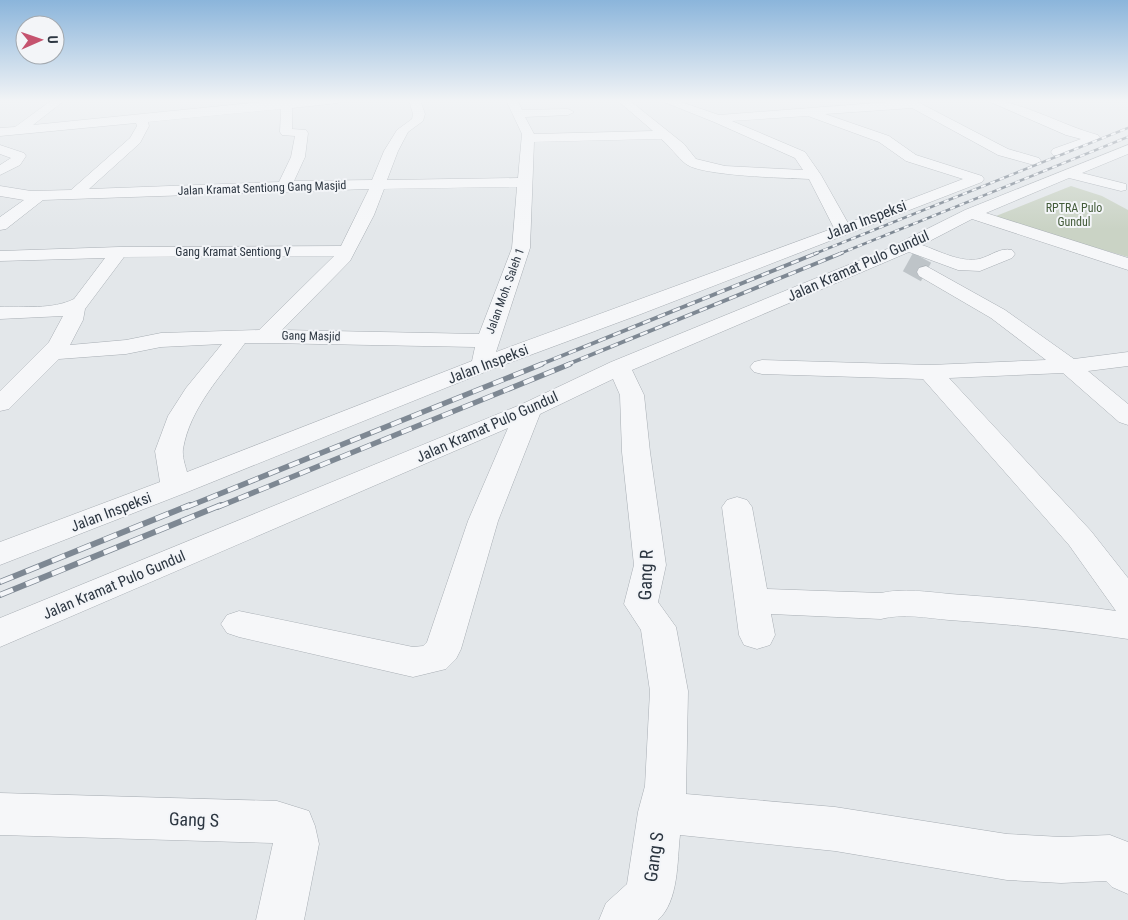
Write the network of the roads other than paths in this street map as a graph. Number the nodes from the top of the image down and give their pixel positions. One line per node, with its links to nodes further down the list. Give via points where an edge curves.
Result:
1 (132, 143): 23 (street)
2 (300, 143): 20 (street, via 298,157)
3 (396, 143): 19 (street, Gang Masjid)
4 (528, 143): 18 (street, Jalan Moh. Saleh 1)
5 (672, 143): 17 (street, via 691,162 725,170)
6 (771, 143): 17 (street, via 800,156)
7 (889, 143): 27 (street, Jalan Inspeksi, via 910,158 977,179)
8 (986, 143): 16 (street)
9 (1081, 143): 12 (street)
10 (0, 149): 15 (street, via 18,156 15,162)
11 (1128, 149): 13 (street, Jalan Kramat Pulo Gundul)
12 (1058, 152)
13 (1102, 159): 14 (street); 16 (street, Jalan Kramat Pulo Gundul)
14 (1128, 164)
15 (0, 171)
16 (1050, 174): 21 (street); 25 (street, Jalan Kramat Pulo Gundul)
17 (814, 175): 27 (street)
18 (524, 182): 19 (street, Jalan Kramat Sentiong Gang Masjid); 39 (street, Jalan Moh. Saleh 1, via 521,248)
19 (378, 184): 20 (street, Jalan Kramat Sentiong Gang Masjid); 28 (street, Gang Masjid)
20 (284, 186): 23 (street, Jalan Kramat Sentiong Gang Masjid)
21 (1121, 187)
22 (0, 191): 24 (street, Jalan Kramat Sentiong Gang Masjid)
23 (75, 194): 24 (street, Jalan Kramat Sentiong Gang Masjid)
24 (38, 196): 26 (street)
25 (971, 213): 32 (street, Jalan Kramat Pulo Gundul); 33 (street)
26 (0, 225)
27 (843, 229): 39 (street, Jalan Inspeksi, via 634,310)
28 (347, 251): 29 (street, Gang Kramat Sentiong V); 36 (street, Gang Masjid)
29 (120, 252): 31 (street, Gang Kramat Sentiong V); 34 (street)
30 (1006, 254): 32 (street, via 980,265)
31 (0, 256)
32 (908, 258): 41 (street, Jalan Kramat Pulo Gundul); 42 (street, via 998,314)
33 (1128, 264)
34 (75, 307): 35 (street); 38 (street, via 75,318)
35 (0, 313)
36 (267, 336): 37 (street); 39 (street, Gang Masjid)
37 (239, 337): 38 (street, via 161,340 126,347); 48 (street, via 181,416 169,451)
38 (52, 353): 45 (street)
39 (484, 353): 48 (street, Jalan Inspeksi)
40 (1127, 359): 42 (street)
41 (619, 366): 46 (street, Jalan Kramat Pulo Gundul); 57 (street, Gang R, via 632,395 650,565 642,604 658,627 669,691 666,786)
42 (1069, 366): 44 (street); 47 (street)
43 (762, 367): 44 (street)
44 (930, 372): 52 (street, via 1080,538)
45 (0, 404)
46 (529, 410): 53 (street, via 483,521 444,649 433,659 413,662); 55 (street, Jalan Kramat Pulo Gundul)
47 (1128, 417)
48 (175, 488): 50 (street, Jalan Inspeksi)
49 (737, 507): 51 (street)
50 (0, 554)
51 (752, 601): 54 (street, via 881,606 893,603 970,608); 56 (street)
52 (1128, 602)
53 (239, 624)
54 (1128, 626)
55 (0, 633)
56 (757, 635)
57 (660, 812): 59 (street, via 835,829 1006,857 1110,858 1120,862); 61 (street, Gang S, via 648,897)
58 (0, 814): 60 (street, Gang S, via 278,822 292,826 296,844)
59 (1128, 871)
60 (280, 920)
61 (623, 920)

